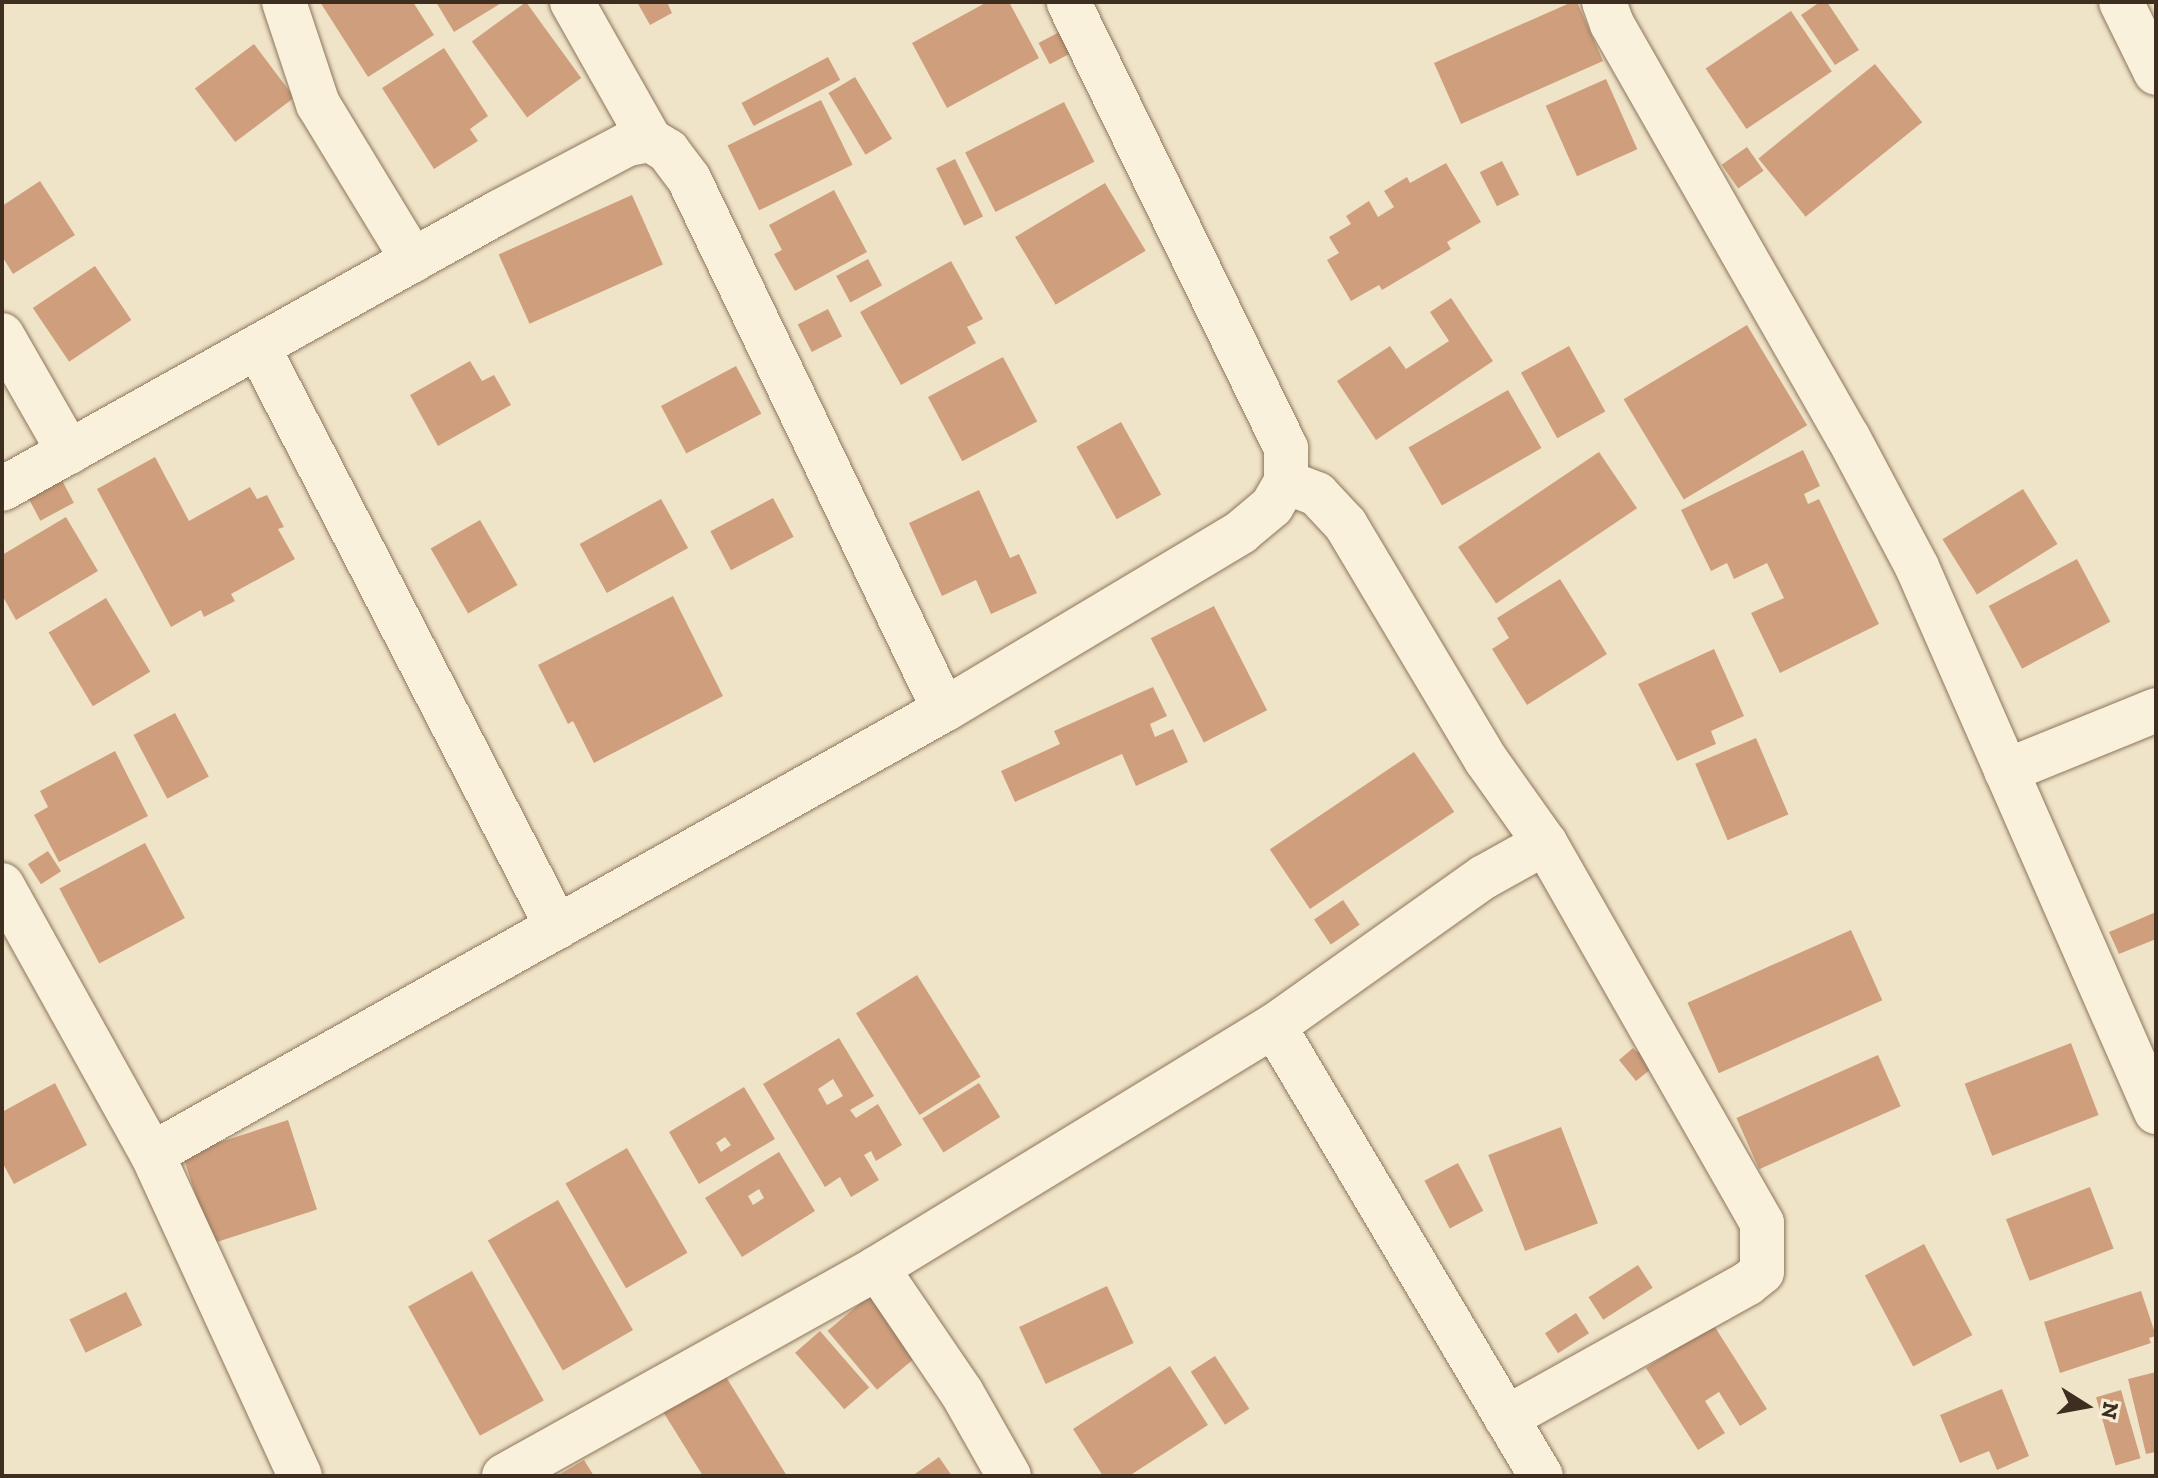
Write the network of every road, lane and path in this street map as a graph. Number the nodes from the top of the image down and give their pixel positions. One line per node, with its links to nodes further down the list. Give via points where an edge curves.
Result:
1 (284, 2): 8 (street, via 318,104)
2 (572, 2): 7 (street)
3 (1068, 2): 12 (street, via 1286,448)
4 (1604, 2): 16 (street, via 1917,567)
5 (2121, 2): 6 (street)
6 (2156, 73)
7 (650, 140): 8 (street, via 628,144); 14 (street, via 668,151 689,179)
8 (413, 260): 10 (street)
9 (2, 335): 11 (street)
10 (258, 347): 11 (street); 19 (street)
11 (69, 452): 13 (street)
12 (1286, 482): 14 (street, via 1272,506 1241,532); 17 (street, via 1317,494 1346,525 1486,760)
13 (2, 489)
14 (944, 710): 19 (street)
15 (2156, 710): 16 (street)
16 (2006, 771): 21 (street)
17 (1545, 843): 20 (street, via 1484,877); 24 (street, via 1762,1223 1762,1272)
18 (2, 885): 22 (street)
19 (557, 927): 22 (street)
20 (1274, 1026): 23 (street); 24 (street)
21 (2156, 1112)
22 (152, 1154): 25 (street)
23 (877, 1268): 26 (street); 27 (street, via 962,1393)
24 (1506, 1418): 28 (street)
25 (300, 1476)
26 (504, 1476)
27 (1009, 1476)
28 (1541, 1476)

